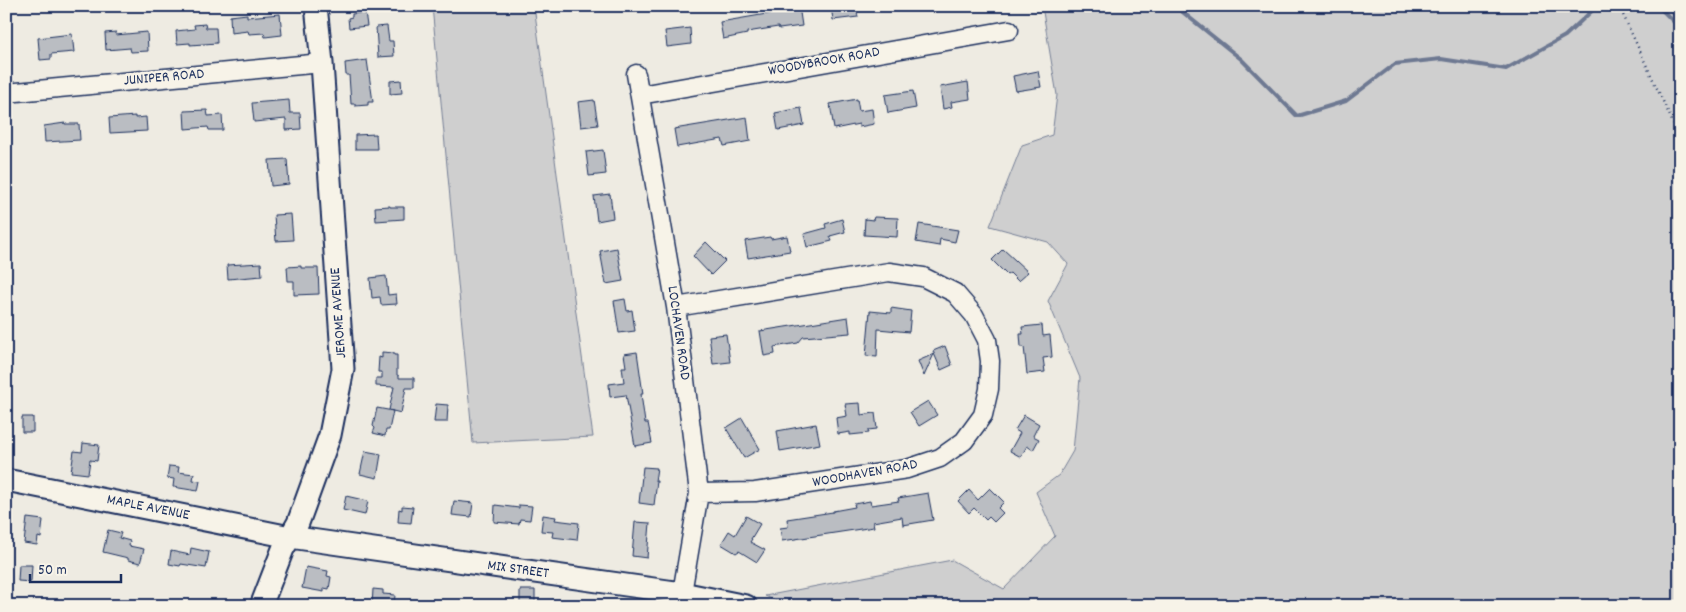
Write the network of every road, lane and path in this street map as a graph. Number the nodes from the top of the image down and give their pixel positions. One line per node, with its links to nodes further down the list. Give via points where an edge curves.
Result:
1 (316, 6): 4 (main road, JEROME AVENUE)
2 (1619, 6): 8 (path)
3 (1009, 30): 7 (street, WOODYBROOK ROAD)
4 (322, 63): 6 (street, JUNIPER ROAD); 12 (main road, JEROME AVENUE, via 343,370 330,435)
5 (636, 74): 7 (street, LOCHAVEN ROAD)
6 (6, 93)
7 (640, 95): 9 (street, LOCHAVEN ROAD)
8 (1680, 138)
9 (676, 307): 11 (street, LOCHAVEN ROAD); 11 (street, WOODHAVEN ROAD, via 889,272 923,277 955,293 974,315 987,340 990,360 989,389 983,415 964,441 940,458 907,469 755,492)
10 (6, 480): 12 (main road, MAPLE AVENUE)
11 (699, 493): 13 (street, LOCHAVEN ROAD)
12 (290, 537): 13 (main road, MIX STREET); 14 (main road, JEROME AVENUE)
13 (682, 593): 15 (main road, MIX STREET)
14 (261, 606)
15 (746, 606)

